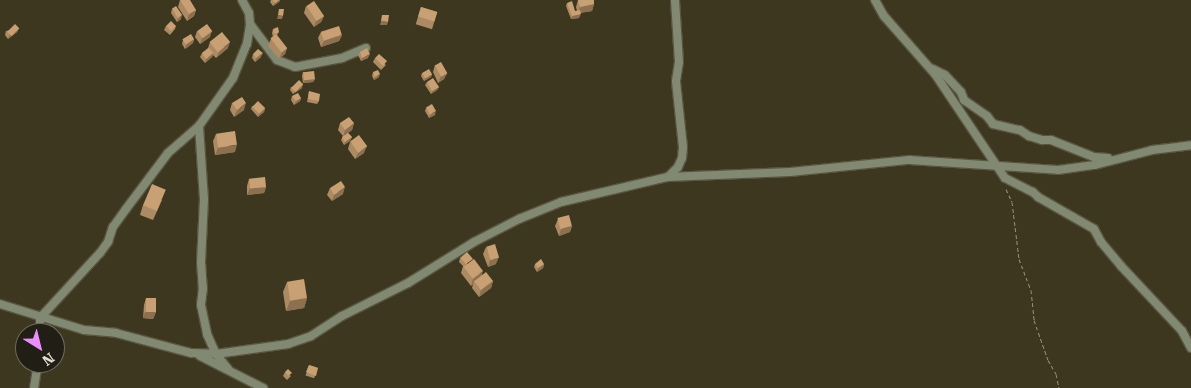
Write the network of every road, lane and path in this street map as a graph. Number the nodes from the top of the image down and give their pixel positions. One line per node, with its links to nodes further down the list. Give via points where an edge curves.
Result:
1 (242, 0): 4 (street, via 249,13)
2 (675, 0): 10 (street, via 679,62 676,81 683,147)
3 (875, 0): 6 (street, via 884,16)
4 (250, 24): 5 (street, via 277,60 295,67 342,58); 7 (street, via 247,44 233,78)
5 (366, 48)
6 (931, 68): 9 (street, via 945,75 964,100 993,124 1051,140 1094,157); 11 (street)
7 (199, 126): 16 (street, via 168,153 118,221 100,253); 20 (street, via 204,199 201,305 203,322)
8 (1191, 145): 9 (street)
9 (1122, 158): 11 (street, via 1058,170)
10 (679, 164): 12 (street); 13 (street)
11 (996, 164): 12 (street, via 909,160 790,172); 14 (street)
12 (692, 176): 13 (street)
13 (668, 177): 20 (street, via 561,202 519,219 311,336 288,344)
14 (1005, 178): 18 (street, via 1094,229 1121,266 1182,331); 25 (path, via 1012,202 1019,259 1032,290 1034,320)
15 (0, 304): 16 (street)
16 (40, 318): 17 (street); 19 (street, via 84,330 116,333)
17 (40, 323)
18 (1191, 348)
19 (192, 354): 20 (street); 21 (street)
20 (216, 354): 21 (street)
21 (228, 369): 24 (street)
22 (36, 373): 23 (street)
23 (34, 388)
24 (263, 388)
25 (1059, 388)

